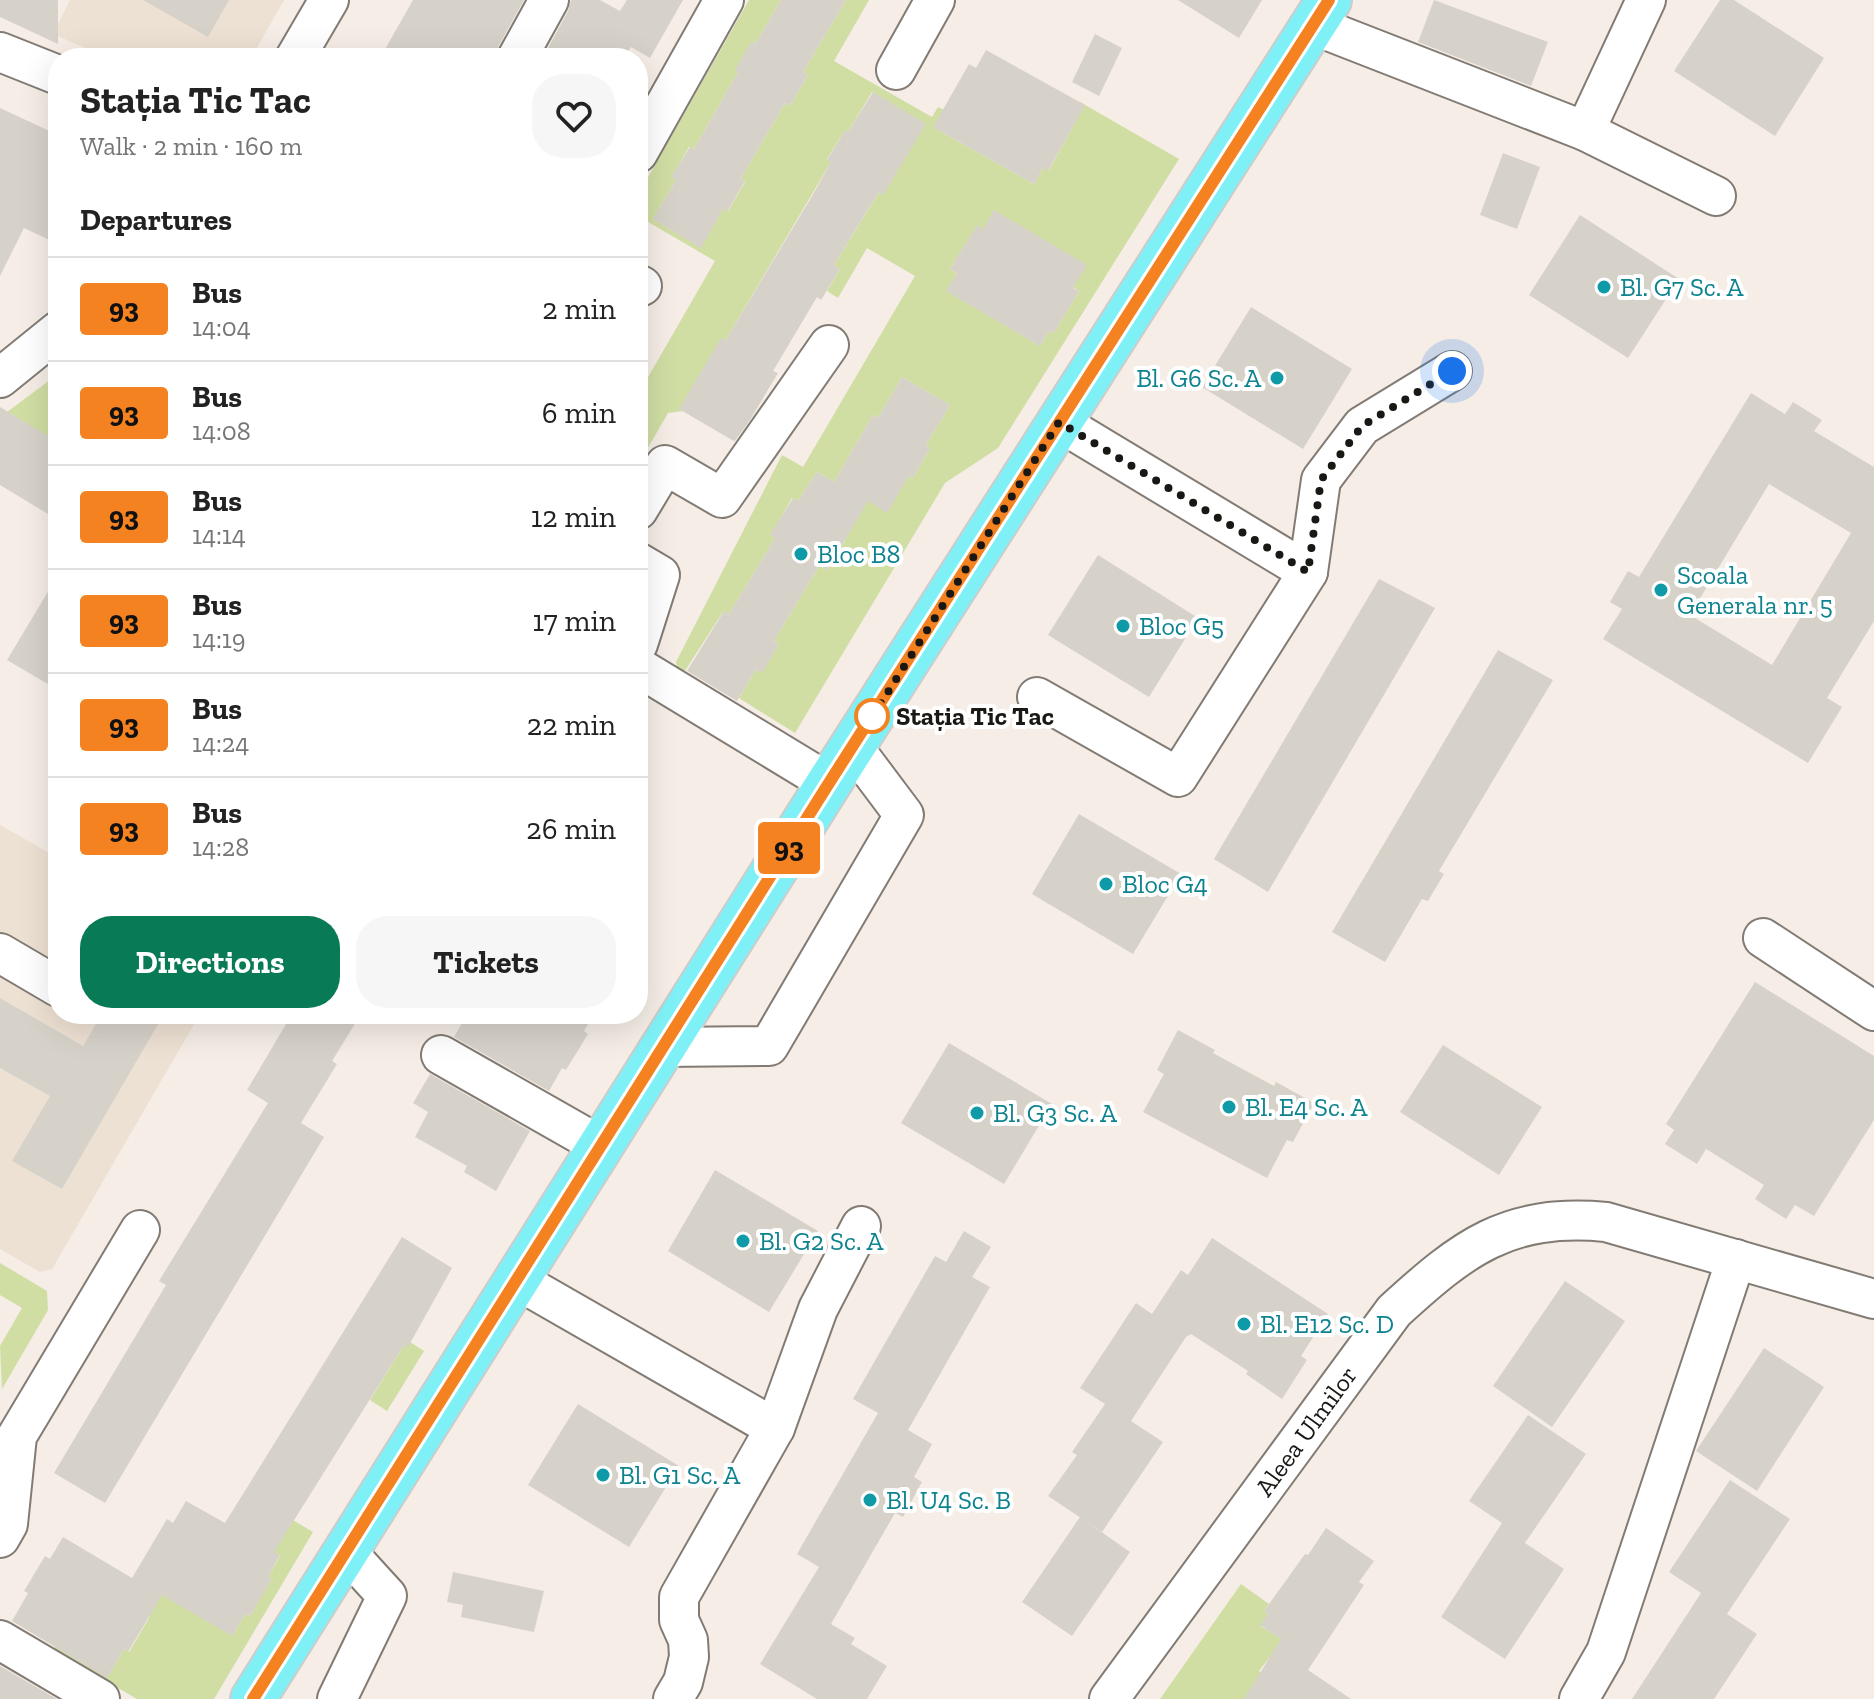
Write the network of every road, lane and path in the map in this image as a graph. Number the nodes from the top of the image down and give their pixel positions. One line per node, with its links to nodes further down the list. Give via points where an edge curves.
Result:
1 (329, 0): 7 (street)
2 (549, 0): 8 (street)
3 (724, 0): 13 (street)
4 (935, 0): 10 (street)
5 (1646, 0): 12 (street)
6 (1321, 13): 12 (street); 19 (main road)
7 (301, 48)
8 (523, 48)
9 (0, 52): 11 (street)
10 (896, 70)
11 (48, 71)
12 (1585, 131): 14 (street)
13 (648, 135)
14 (1716, 196)
15 (48, 339): 18 (street)
16 (829, 345): 20 (street, via 722,498 665,465)
17 (1452, 371): 22 (street, via 1362,426 1321,480)
18 (0, 378)
19 (1059, 422): 22 (street); 26 (main road)
20 (648, 493)
21 (648, 568): 23 (street, via 660,575)
22 (1308, 572): 25 (street, via 1178,777)
23 (648, 613)
24 (648, 673): 27 (street)
25 (1037, 697)
26 (853, 747): 27 (main road); 32 (street, via 904,815 769,1046)
27 (829, 783): 32 (main road)
28 (1763, 938): 31 (street)
29 (0, 953): 30 (street)
30 (48, 981)
31 (1874, 1011)
32 (663, 1047): 34 (main road)
33 (441, 1055): 34 (street)
34 (601, 1146): 38 (main road)
35 (861, 1226): 40 (street, via 818,1309)
36 (140, 1230): 41 (street, via 17,1436 8,1524)
37 (1736, 1259): 39 (street, Aleea Ulmilor); 48 (street, Aleea Ulmilor, via 1606,1222 1573,1219 1509,1230 1480,1241 1440,1269 1394,1311); 49 (street, via 1606,1652)
38 (517, 1280): 40 (street); 42 (main road)
39 (1874, 1299)
40 (775, 1428): 47 (street, via 679,1597 689,1657)
41 (0, 1538)
42 (346, 1551): 45 (main road); 46 (street, via 387,1596)
43 (0, 1640): 44 (street)
44 (100, 1699)
45 (253, 1699)
46 (337, 1699)
47 (673, 1699)
48 (1109, 1699)
49 (1579, 1699)

